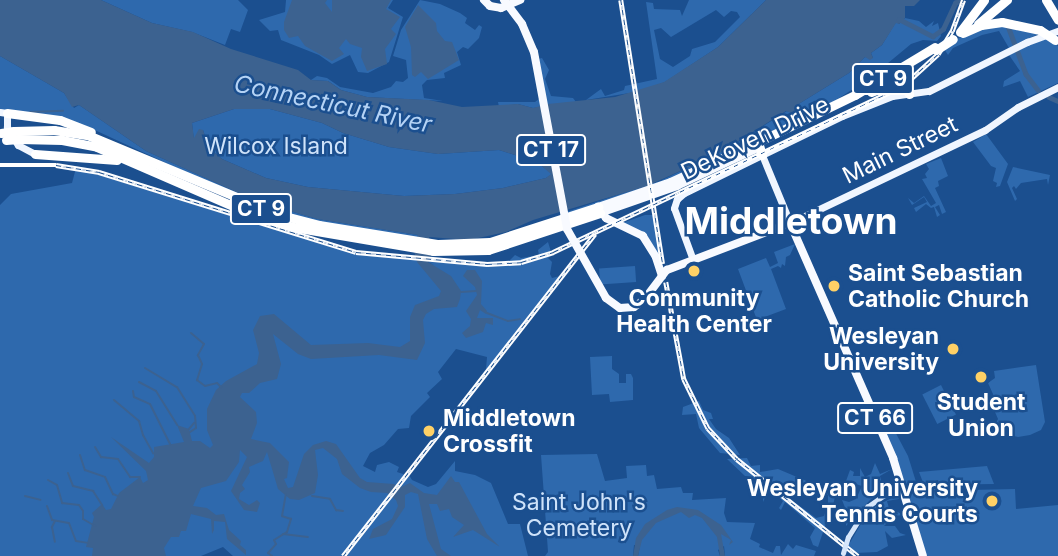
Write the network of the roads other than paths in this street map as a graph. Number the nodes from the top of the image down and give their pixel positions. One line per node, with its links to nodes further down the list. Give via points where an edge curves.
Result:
1 (484, 0): 3 (highway, via 499,8)
2 (504, 0): 26 (highway, Main Street / CT 17, bridge, via 522,24 534,52 567,229 606,298 619,311 635,311 646,304)
3 (520, 0)
4 (984, 0): 8 (highway)
5 (1004, 0): 8 (highway, CT 9)
6 (1048, 0): 7 (highway)
7 (1056, 16)
8 (956, 36): 9 (highway, bridge, via 1002,22); 10 (highway, CT 9, bridge)
9 (1057, 38): 13 (main road, DeKoven Drive, via 1023,44 929,91)
10 (936, 48): 12 (highway, CT 9); 14 (highway, CT 9)
11 (1058, 87): 23 (main road, Main Street, via 987,129)
12 (856, 93): 13 (highway, via 898,80); 14 (highway); 18 (highway, CT 9)
13 (909, 94): 18 (main road, DeKoven Drive, via 885,98)
14 (830, 107): 18 (highway, CT 9)
15 (4, 113): 19 (highway, via 65,121); 20 (main road, via 17,144)
16 (1, 134): 17 (highway, CT 9, bridge); 20 (main road)
17 (17, 135): 19 (highway, CT 9, via 74,132); 21 (highway, CT 9, via 90,145)
18 (761, 147): 22 (highway, CT 9, via 671,181); 22 (highway, CT 9); 23 (main road); 25 (main road, DeKoven Drive, via 684,192 674,204)
19 (124, 148): 24 (highway, CT 9, via 277,215)
20 (35, 154): 21 (highway, via 110,158)
21 (183, 184): 24 (highway, CT 9, via 281,224)
22 (604, 215): 24 (highway, CT 9, via 491,242); 26 (highway, via 641,234)
23 (790, 223): 25 (highway, Main Street); 27 (highway, CT 66)
24 (414, 244)
25 (693, 260): 26 (highway, Main Street)
26 (662, 275)
27 (902, 488): 28 (main road, bridge, via 867,507); 29 (highway, CT 66)
28 (843, 554)
29 (923, 556)

